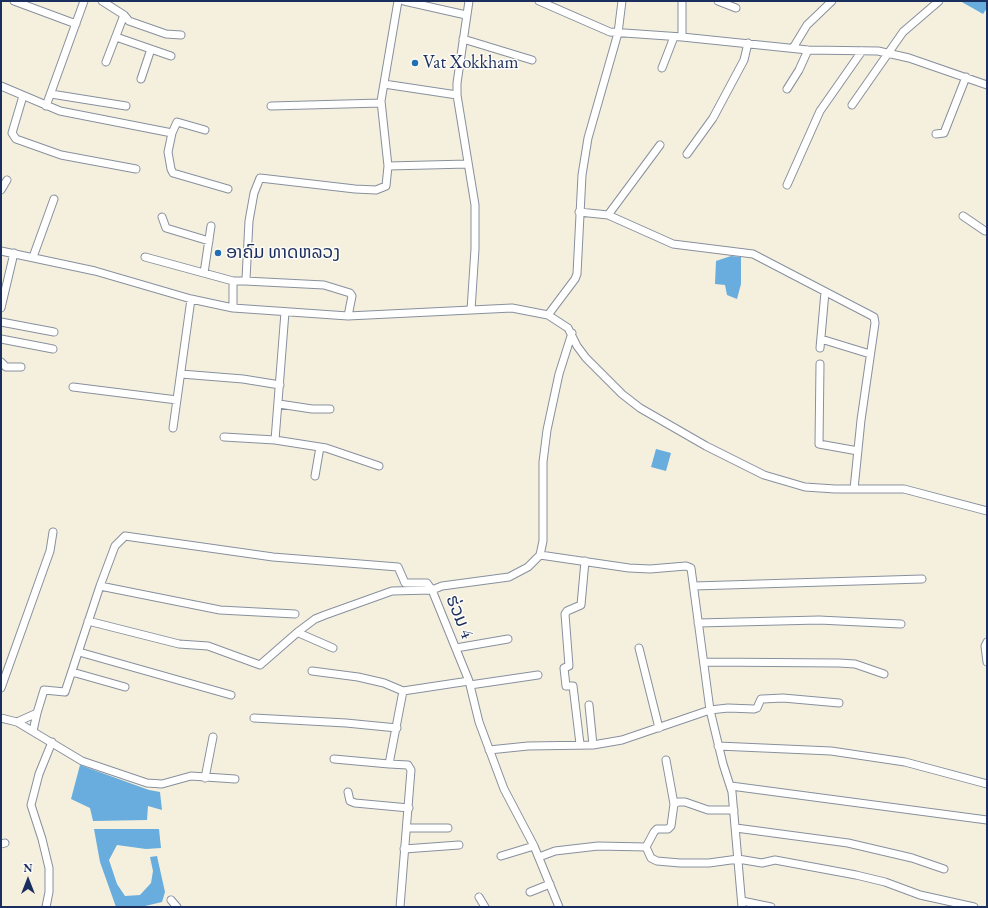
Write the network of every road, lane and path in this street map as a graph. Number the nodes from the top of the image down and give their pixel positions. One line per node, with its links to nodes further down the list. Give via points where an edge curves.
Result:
1 (14, 1): 16 (street)
2 (84, 1): 16 (street)
3 (102, 1): 14 (street)
4 (398, 1): 34 (street)
5 (404, 1): 15 (street)
6 (469, 1): 15 (street)
7 (539, 1): 17 (street, via 610,32)
8 (622, 1): 17 (street)
9 (682, 1): 20 (street)
10 (718, 1): 13 (street)
11 (832, 1): 23 (street, via 807,25)
12 (939, 1): 27 (street, via 903,32)
13 (736, 8)
14 (124, 15): 18 (street, via 129,21 166,34); 19 (street)
15 (466, 15): 21 (street)
16 (76, 24): 38 (street)
17 (618, 33): 20 (street); 59 (street, via 588,138)
18 (181, 35)
19 (116, 36): 24 (street); 30 (street)
20 (678, 37): 22 (street); 31 (street)
21 (463, 39): 29 (street); 39 (street)
22 (748, 43): 23 (street); 50 (street, via 744,60 713,118)
23 (793, 48): 25 (street)
24 (151, 49): 28 (street); 33 (street)
25 (808, 50): 26 (street); 37 (street)
26 (862, 51): 27 (street); 55 (street, via 820,111)
27 (888, 53): 32 (street); 42 (street)
28 (171, 56)
29 (532, 60)
30 (106, 62)
31 (662, 68)
32 (966, 77): 35 (street); 48 (street, via 944,134)
33 (141, 79)
34 (384, 84): 39 (street); 41 (street)
35 (987, 85)
36 (1, 86): 40 (street)
37 (787, 89)
38 (51, 94): 43 (street); 44 (street)
39 (457, 95): 51 (street)
40 (23, 96): 43 (street); 53 (street, via 12,133 16,139 61,155)
41 (381, 103): 45 (street); 52 (street)
42 (852, 105)
43 (46, 106): 47 (street)
44 (126, 106)
45 (271, 106)
46 (205, 130): 47 (street, via 177,122)
47 (172, 133): 56 (street, via 168,152 173,173)
48 (936, 134)
49 (660, 145): 60 (street)
50 (687, 154)
51 (468, 164): 52 (street); 77 (street, via 475,205 475,249)
52 (388, 166): 72 (street, via 386,186 376,190 259,178 249,221)
53 (136, 169)
54 (7, 180): 57 (street)
55 (787, 185)
56 (228, 189)
57 (1, 190)
58 (54, 199): 68 (street)
59 (579, 212): 60 (street); 79 (street, via 575,279)
60 (608, 215): 73 (street, via 673,244 753,254)
61 (964, 216): 64 (street)
62 (162, 217): 65 (street, via 166,228)
63 (211, 226): 65 (street)
64 (987, 231)
65 (208, 241): 70 (street)
66 (1, 251): 67 (street)
67 (14, 253): 68 (street); 75 (street)
68 (33, 257): 74 (street, via 95,271)
69 (145, 257): 70 (street)
70 (204, 273): 71 (street)
71 (233, 281): 72 (street); 76 (street)
72 (245, 281): 80 (street, via 324,285 350,293 352,296)
73 (825, 292): 85 (street); 88 (street, via 874,317)
74 (191, 299): 76 (street); 92 (street)
75 (1, 308)
76 (233, 308): 78 (street)
77 (470, 310): 79 (street, via 512,308); 80 (street)
78 (285, 312): 80 (street); 93 (street)
79 (548, 315): 83 (street)
80 (348, 316)
81 (1, 322): 82 (street)
82 (54, 332)
83 (572, 333): 105 (street, via 586,358 608,380 640,408 665,423 764,475 805,487); 108 (street, via 559,374 547,430 543,462 543,541)
84 (1, 338): 87 (street)
85 (821, 339): 86 (street); 88 (street)
86 (820, 348)
87 (53, 349)
88 (870, 354): 102 (street)
89 (1, 362): 91 (street, via 6,367)
90 (820, 364): 102 (street, via 819,444)
91 (21, 367)
92 (180, 374): 93 (street); 95 (street)
93 (280, 385): 96 (street)
94 (73, 387): 95 (street)
95 (177, 400): 98 (street)
96 (279, 404): 97 (street); 100 (street)
97 (330, 409)
98 (173, 428)
99 (224, 437): 100 (street)
100 (275, 440): 101 (street)
101 (320, 447): 103 (street); 104 (street)
102 (858, 451): 105 (street)
103 (379, 466)
104 (315, 476)
105 (854, 489): 106 (street, via 904,489)
106 (987, 510)
107 (53, 532): 134 (street, via 50,551)
108 (540, 555): 109 (street); 114 (street, ຮ່ວມ 4, via 528,567 509,577 442,586)
109 (585, 561): 112 (street, via 650,569 686,566 693,571); 149 (street, via 581,605 565,614 569,666 564,668 566,686 572,686)
110 (922, 580): 112 (street)
111 (100, 586): 113 (street, via 115,546 126,536 273,557 398,567); 115 (street, via 220,610); 116 (street)
112 (694, 586): 117 (street)
113 (406, 587): 114 (street); 119 (street, via 315,619)
114 (432, 590): 123 (street, ຮ່ວມ 4)
115 (295, 614)
116 (88, 621): 119 (street, via 179,644 208,646 260,666); 125 (street)
117 (698, 622): 118 (street, via 819,620); 126 (street)
118 (901, 624)
119 (299, 631): 122 (street)
120 (508, 639): 123 (street)
121 (987, 642): 127 (street)
122 (333, 648)
123 (456, 648): 132 (street, ຮ່ວມ 4)
124 (639, 648): 145 (street)
125 (79, 652): 129 (street); 136 (street)
126 (704, 662): 131 (street, via 854,664); 139 (street)
127 (987, 662)
128 (312, 671): 135 (street, via 358,677)
129 (72, 672): 133 (street); 140 (street, via 65,692 44,690)
130 (538, 674): 132 (street)
131 (884, 674)
132 (469, 683): 135 (street); 152 (street, ຮ່ວມ 4)
133 (125, 687)
134 (1, 688)
135 (403, 691): 144 (street)
136 (231, 695)
137 (839, 703): 139 (street, via 777,698 761,699 754,709)
138 (590, 705): 150 (street)
139 (710, 710): 145 (street); 151 (street)
140 (37, 713): 143 (street); 146 (street)
141 (1, 718): 143 (street)
142 (254, 718): 144 (street)
143 (17, 722): 146 (street)
144 (397, 728): 155 (street)
145 (658, 728): 150 (street, via 622,740)
146 (33, 731): 148 (street)
147 (213, 737): 156 (street)
148 (52, 742): 156 (street, via 82,761 147,783 162,784 191,776); 181 (street, via 39,774 31,805 49,868)
149 (580, 744): 150 (street); 152 (street)
150 (593, 745)
151 (718, 746): 158 (street, via 831,750 905,762); 159 (street)
152 (489, 750): 169 (street, ຮ່ວມ 4, via 504,789)
153 (334, 759): 155 (street)
154 (666, 760): 161 (street)
155 (389, 764): 162 (street, via 410,766)
156 (205, 778): 157 (street)
157 (235, 779)
158 (987, 784)
159 (731, 786): 163 (street); 164 (street)
160 (348, 792): 162 (street, via 350,801 355,803)
161 (674, 804): 163 (street, via 685,802 708,810); 170 (street, via 671,826 668,829 657,829)
162 (409, 808): 165 (street)
163 (734, 810): 167 (street)
164 (987, 820)
165 (408, 828): 166 (street); 171 (street)
166 (448, 828)
167 (736, 828): 174 (street); 175 (street, via 848,843 912,858)
168 (459, 845): 171 (street)
169 (534, 846): 172 (street); 173 (street, ຮ່ວມ 4)
170 (646, 847): 173 (street, via 598,846 562,850); 174 (street, via 651,858 680,864)
171 (404, 849): 183 (street)
172 (501, 856)
173 (539, 857): 176 (street, ຮ່ວມ 4)
174 (738, 858): 180 (street); 187 (street, via 762,863 775,860 849,873 885,882 920,895)
175 (944, 869)
176 (550, 884): 177 (street); 185 (street, ຮ່ວມ 4)
177 (530, 892)
178 (479, 897): 184 (street)
179 (171, 900): 182 (street)
180 (742, 904): 186 (street)
181 (46, 907)
182 (178, 907)
183 (400, 907)
184 (485, 907)
185 (559, 907)
186 (771, 907)
187 (974, 907)

